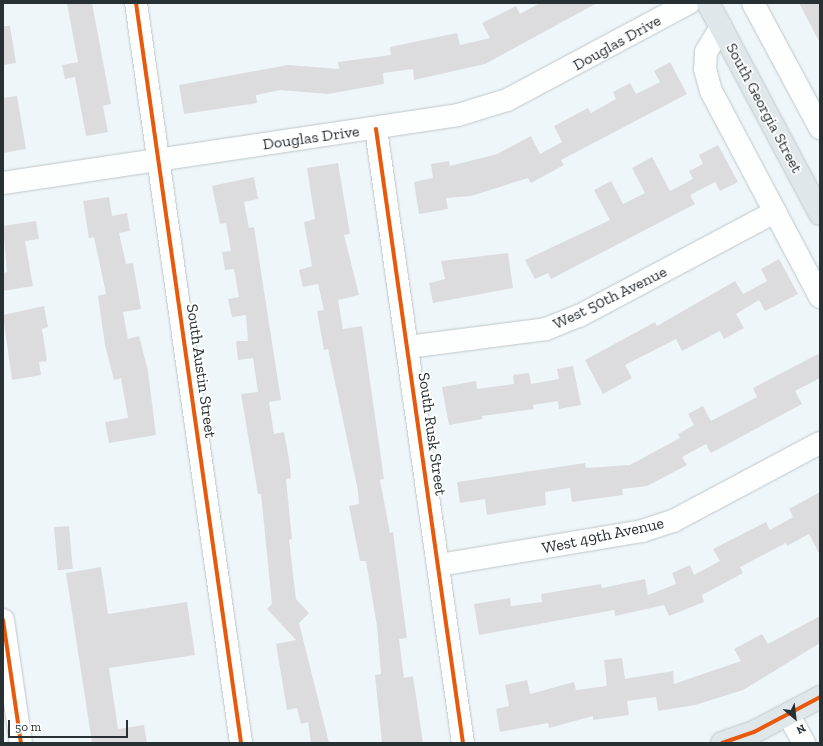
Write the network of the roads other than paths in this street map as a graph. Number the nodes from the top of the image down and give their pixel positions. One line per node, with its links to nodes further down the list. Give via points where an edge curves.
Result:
1 (136, 3): 8 (street, South Austin Street)
2 (689, 3): 7 (street, Douglas Drive, via 507,100 458,115)
3 (708, 3): 5 (main road, South Georgia Street)
4 (753, 3): 6 (street)
5 (721, 27): 10 (street, via 706,52 707,76); 11 (main road, South Georgia Street)
6 (820, 128)
7 (376, 129): 8 (street, Douglas Drive); 13 (street, South Rusk Street)
8 (160, 160): 9 (street, Douglas Drive); 20 (street, South Austin Street)
9 (3, 184)
10 (775, 212): 12 (street); 13 (street, West 50th Avenue, via 579,316 546,329)
11 (820, 214)
12 (820, 297)
13 (408, 347): 15 (street, South Rusk Street)
14 (820, 443): 15 (street, West 49th Avenue, via 673,521 642,531)
15 (439, 564): 21 (street, South Rusk Street)
16 (3, 620): 19 (street)
17 (820, 697): 18 (main road)
18 (788, 714): 22 (main road); 23 (street)
19 (21, 743)
20 (241, 743)
21 (463, 743)
22 (722, 743)
23 (804, 743)

